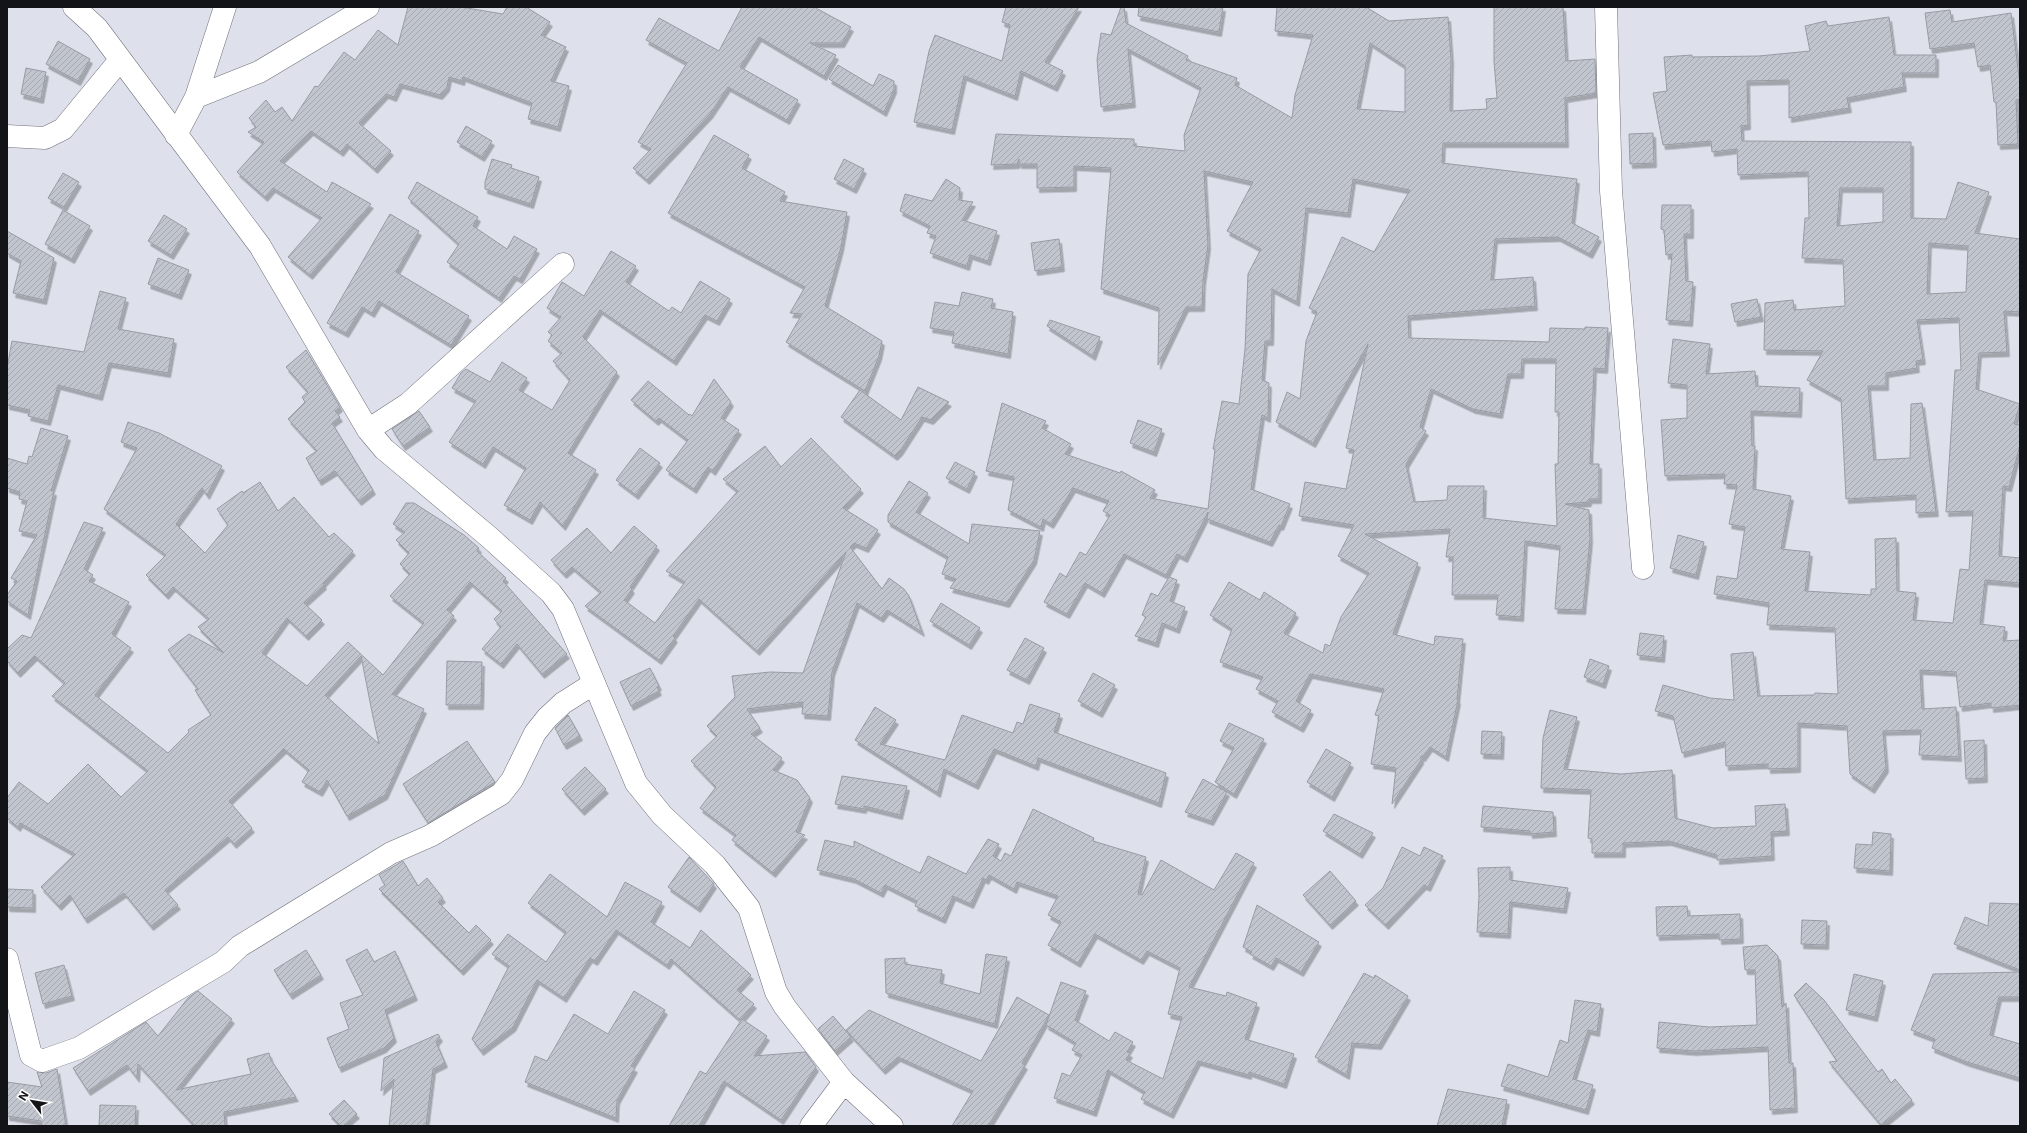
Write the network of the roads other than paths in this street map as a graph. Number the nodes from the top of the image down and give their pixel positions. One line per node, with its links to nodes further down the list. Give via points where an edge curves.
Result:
1 (74, 7): 5 (street, via 97,28)
2 (226, 7): 6 (street)
3 (368, 7): 6 (street, via 259,72)
4 (1606, 7): 11 (street, via 1611,191)
5 (120, 60): 7 (street); 8 (street, via 63,129 45,138)
6 (196, 97): 7 (street)
7 (176, 135): 10 (street, via 260,246)
8 (7, 136)
9 (563, 264): 10 (street, via 408,404)
10 (368, 430): 12 (street, via 384,449 551,593 563,609)
11 (1643, 568)
12 (593, 684): 13 (street, via 563,703 547,718 535,734 512,780 501,794 430,836 391,853 240,946 223,962 79,1048 42,1061 32,1055); 14 (street, via 636,783 662,815 715,865 749,908 776,992)
13 (7, 959)
14 (844, 1082): 15 (street); 16 (street)
15 (811, 1126)
16 (892, 1126)

